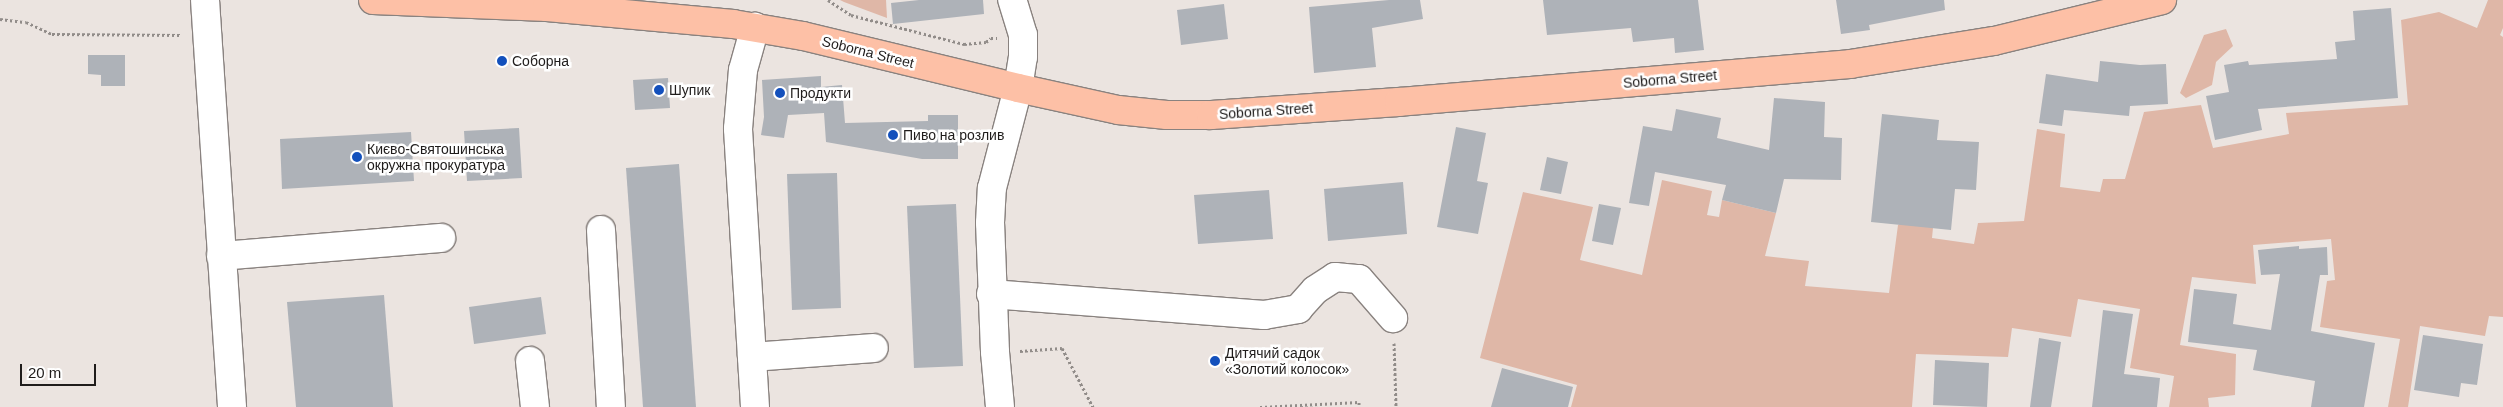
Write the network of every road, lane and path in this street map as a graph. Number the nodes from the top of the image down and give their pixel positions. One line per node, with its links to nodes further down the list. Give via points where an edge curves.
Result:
1 (205, 0): 8 (street)
2 (373, 0): 7 (main road, Soborna Street, via 547,7)
3 (828, 0): 9 (path, via 851,15 964,44)
4 (1012, 0): 9 (street)
5 (2162, 0): 10 (main road, Soborna Street, via 1994,42 1850,64 1399,102 1167,115 1118,110)
6 (0, 19): 8 (path, via 26,22 52,34)
7 (755, 27): 10 (main road, Soborna Street); 18 (street, via 743,70 738,129)
8 (208, 35): 13 (street)
9 (1023, 35): 10 (street)
10 (1018, 88): 14 (street, via 992,188)
11 (601, 230): 22 (street)
12 (440, 238): 13 (street)
13 (221, 256): 20 (street)
14 (991, 294): 15 (street, via 1264,315 1298,309 1315,290 1336,277 1359,279); 17 (street)
15 (1393, 318): 28 (path)
16 (874, 348): 18 (street)
17 (995, 352): 24 (street); 25 (path, via 1062,348)
18 (752, 357): 23 (street)
19 (530, 361): 21 (street)
20 (232, 407)
21 (535, 407)
22 (610, 407)
23 (755, 407)
24 (1000, 407)
25 (1093, 407)
26 (1260, 407): 27 (path, via 1359,402)
27 (1359, 407)
28 (1396, 407)

